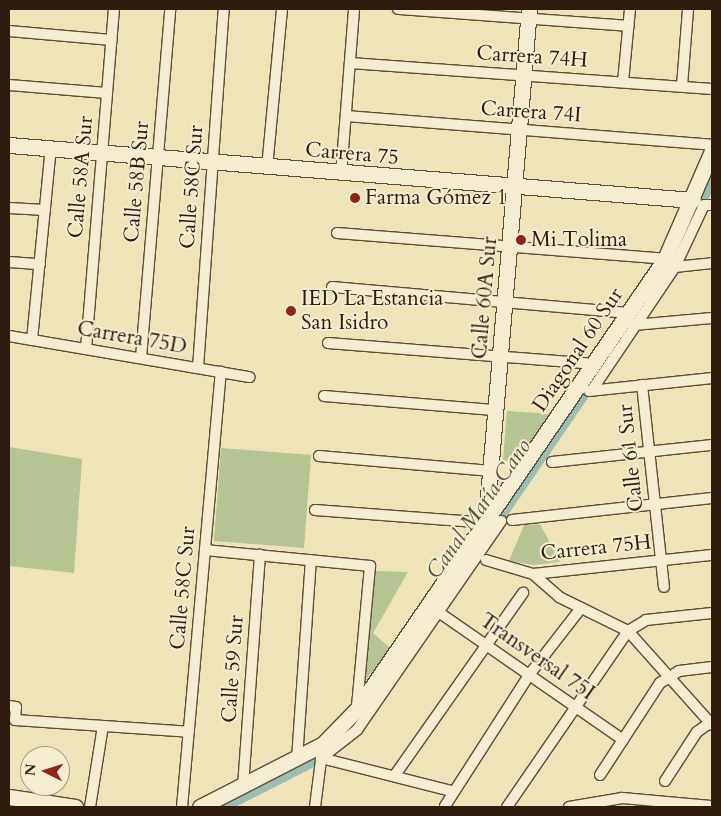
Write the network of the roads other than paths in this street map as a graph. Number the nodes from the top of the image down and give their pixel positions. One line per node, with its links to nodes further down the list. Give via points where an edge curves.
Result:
1 (114, 9): 12 (street, Calle 58A Sur)
2 (170, 9): 27 (street, Calle 58B Sur)
3 (224, 9): 28 (street, Calle 58C Sur)
4 (282, 9): 29 (street)
5 (354, 9): 13 (street)
6 (398, 9): 9 (street)
7 (630, 9): 10 (street)
8 (688, 9): 17 (street)
9 (528, 15): 10 (street); 14 (street, Calle 60A Sur)
10 (628, 26): 15 (street)
11 (9, 31): 12 (street)
12 (112, 40): 19 (street, Calle 58A Sur)
13 (350, 63): 14 (street, Carrera 74H); 20 (street)
14 (524, 75): 15 (street, Carrera 74H); 21 (street, Calle 60A Sur)
15 (624, 82): 17 (street, Carrera 74H)
16 (9, 85): 19 (street)
17 (682, 86): 18 (street, Carrera 74H)
18 (712, 88)
19 (107, 94): 26 (street, Calle 58A Sur)
20 (346, 116): 21 (street, Carrera 74I); 30 (street)
21 (520, 130): 23 (street, Carrera 74I); 31 (street, Calle 60A Sur)
22 (9, 145): 24 (street, Carrera 75)
23 (712, 145)
24 (51, 147): 26 (street, Carrera 75); 34 (street)
25 (712, 151): 32 (street, Diagonal 60 Sur)
26 (102, 152): 27 (street, Carrera 75); 48 (street, Calle 58A Sur)
27 (158, 158): 28 (street, Carrera 75); 50 (street, Calle 58B Sur)
28 (213, 163): 29 (street, Carrera 75); 52 (street, Calle 58C Sur)
29 (267, 168): 30 (street, Carrera 75)
30 (341, 175): 31 (street, Carrera 75)
31 (515, 187): 32 (street, Carrera 75); 36 (street, Calle 60A Sur)
32 (703, 203): 38 (street, Diagonal 60 Sur)
33 (9, 208): 34 (street)
34 (45, 210): 40 (street)
35 (337, 233): 36 (street)
36 (510, 247): 38 (street); 42 (street, Calle 60A Sur)
37 (9, 262): 40 (street)
38 (670, 263): 39 (street); 44 (street, Diagonal 60 Sur)
39 (712, 263)
40 (40, 264): 46 (street)
41 (332, 288): 42 (street)
42 (506, 303): 44 (street); 49 (street, Calle 60A Sur)
43 (712, 318): 44 (street)
44 (632, 319): 51 (street, Diagonal 60 Sur); 57 (street, Diagonal 60 Sur)
45 (9, 336): 46 (street, Carrera 75D)
46 (32, 340): 48 (street, Carrera 75D)
47 (328, 343): 49 (street)
48 (86, 349): 50 (street, Carrera 75D)
49 (501, 357): 51 (street); 60 (street, Calle 60A Sur)
50 (141, 358): 52 (street, Carrera 75D)
51 (595, 364): 58 (street, Diagonal 60 Sur)
52 (198, 368): 53 (street, Carrera 75D)
53 (221, 372): 54 (street, Carrera 75D); 72 (street, Calle 58C Sur)
54 (250, 377)
55 (712, 378): 56 (street)
56 (642, 385): 57 (street); 62 (street, Calle 61 Sur)
57 (592, 390): 58 (street)
58 (575, 392): 66 (street, Diagonal 60 Sur)
59 (324, 396): 60 (street)
60 (496, 410): 65 (street, Calle 60A Sur)
61 (712, 445): 62 (street)
62 (649, 452): 64 (street); 68 (street, Calle 61 Sur)
63 (319, 456): 65 (street)
64 (552, 462)
65 (491, 471): 66 (street); 71 (street, Calle 60A Sur)
66 (517, 477): 71 (street, Diagonal 60 Sur)
67 (712, 498): 68 (street)
68 (655, 505): 70 (street); 77 (street, Calle 61 Sur)
69 (315, 510): 71 (street)
70 (512, 520)
71 (493, 522): 82 (street, Diagonal 60 Sur)
72 (205, 550): 73 (street); 94 (street, Calle 58C Sur)
73 (260, 555): 75 (street); 101 (street, Calle 59 Sur)
74 (712, 555): 77 (street, Carrera 75H)
75 (311, 560): 91 (street, via 370,566); 97 (street)
76 (486, 560): 78 (street, Carrera 75H)
77 (661, 560): 78 (street, Carrera 75H); 79 (street, Calle 61 Sur)
78 (533, 574): 81 (street, via 550,591)
79 (664, 586)
80 (523, 593): 85 (street)
81 (581, 608): 84 (street); 87 (street)
82 (434, 609): 85 (street, Transversal 75I); 91 (street, Diagonal 60 Sur); 96 (street, Diagonal 60 Sur, via 357,730)
83 (712, 613): 84 (street, via 646,620)
84 (628, 631): 88 (street); 90 (street)
85 (484, 644): 87 (street, Transversal 75I); 98 (street)
86 (712, 667): 88 (street)
87 (529, 675): 90 (street, Transversal 75I); 102 (street)
88 (670, 675): 92 (street); 95 (street)
89 (9, 706): 93 (street, via 16,707 16,720)
90 (577, 708): 95 (street, Transversal 75I); 113 (street)
91 (357, 709): 96 (street, Diagonal 60 Sur)
92 (711, 722): 100 (street)
93 (103, 726): 94 (street); 109 (street)
94 (189, 732): 110 (street, Calle 58C Sur)
95 (623, 740): 99 (street)
96 (322, 751): 97 (street, Diagonal 60 Sur); 98 (street); 112 (street)
97 (297, 759): 101 (street, Diagonal 60 Sur)
98 (395, 775): 102 (street)
99 (600, 775)
100 (666, 781)
101 (243, 786): 111 (street, Diagonal 60 Sur)
102 (452, 791): 106 (street)
103 (9, 797): 108 (street)
104 (653, 803): 105 (street); 107 (street)
105 (601, 804): 114 (street)
106 (445, 806)
107 (712, 806)
108 (75, 807)
109 (90, 807)
110 (182, 807)
111 (200, 807)
112 (315, 807)
113 (507, 807)
114 (570, 807)

